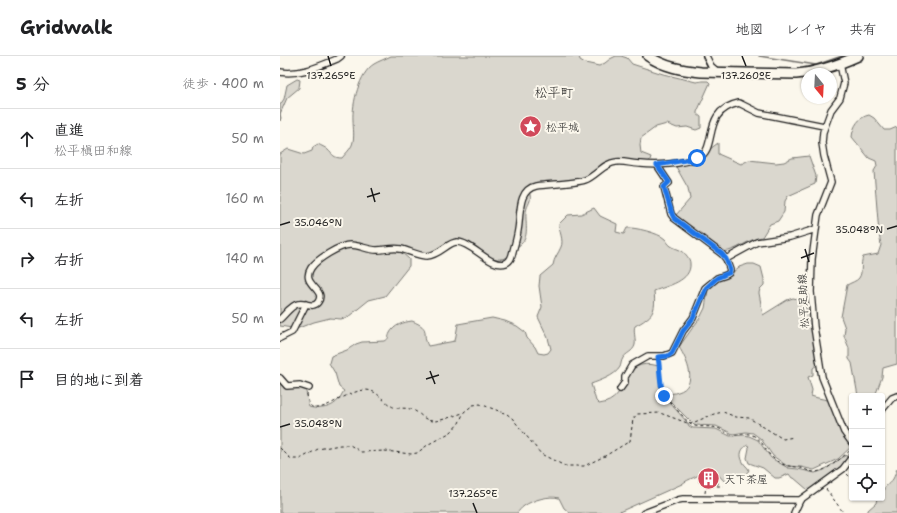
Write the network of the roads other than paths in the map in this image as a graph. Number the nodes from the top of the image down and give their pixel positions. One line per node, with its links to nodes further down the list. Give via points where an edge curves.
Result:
1 (341, 56): 6 (street, via 303,72)
2 (648, 56): 7 (highway, via 675,68)
3 (706, 56): 7 (street)
4 (858, 56): 5 (highway)
5 (840, 64): 7 (highway, via 807,73); 8 (street, 松平足助線, via 844,83 840,98)
6 (280, 72)
7 (719, 72)
8 (824, 126): 9 (street, via 759,113 738,103 729,105 716,116 708,144 701,156); 10 (street, 松平足助線, via 822,143 831,182 818,215)
9 (657, 165): 11 (street, via 669,182 664,187 674,218); 12 (street, via 616,162 584,180 529,189 521,202 512,257 503,264 458,242 429,256 397,248 378,250 350,245 341,247 312,267 308,278 320,296 314,305)
10 (816, 228): 11 (street, via 790,237 757,242); 20 (street, 松平足助線, via 811,292 814,327 822,377)
11 (726, 259): 17 (street, via 730,268 729,273 717,278 706,288 693,318 672,353 668,356 648,356 632,365)
12 (306, 304): 13 (street, via 296,305); 14 (street, via 292,332)
13 (280, 319)
14 (280, 338)
15 (280, 378): 16 (street, via 287,386)
16 (307, 387)
17 (620, 389)
18 (897, 396): 19 (street)
19 (885, 406)
20 (849, 439)
21 (849, 461): 22 (street, via 843,469)
22 (800, 500): 23 (street, via 678,500); 24 (street)
23 (644, 513)
24 (794, 513)

